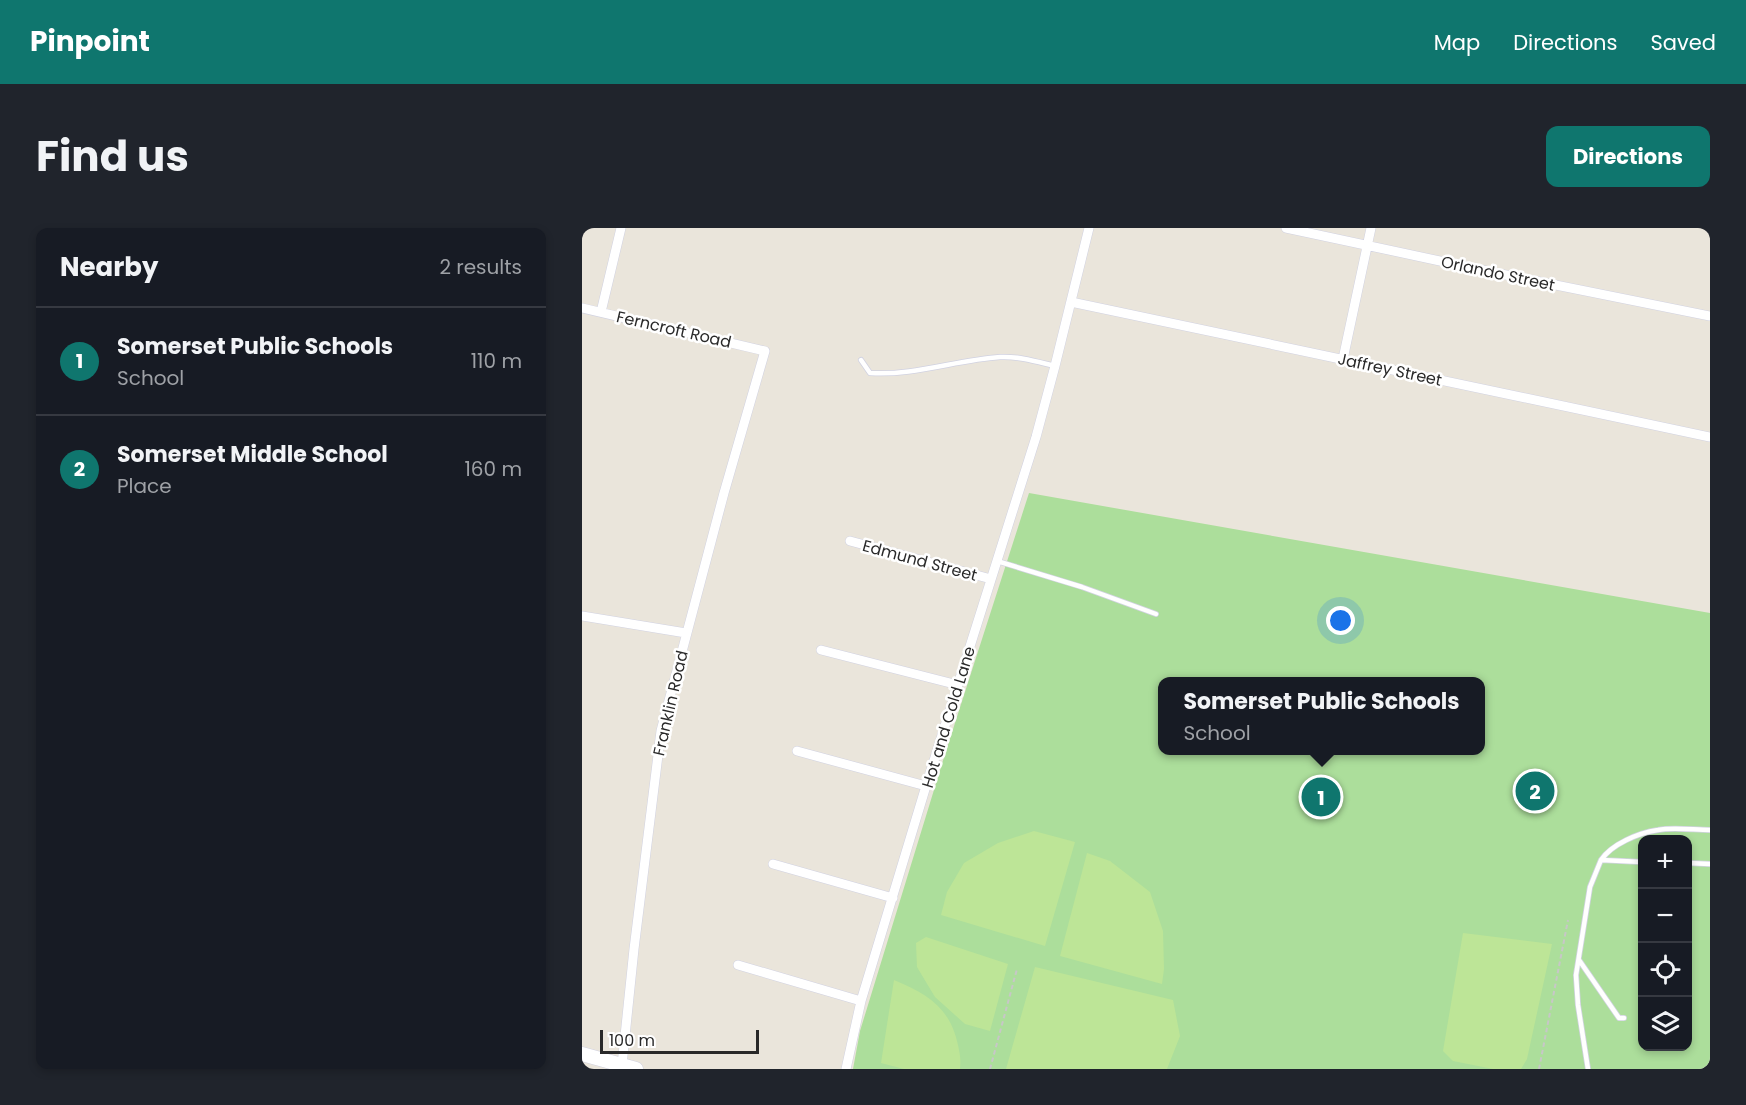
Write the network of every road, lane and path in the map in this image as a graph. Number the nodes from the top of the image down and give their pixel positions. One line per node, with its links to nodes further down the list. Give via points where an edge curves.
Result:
1 (621, 228): 8 (street)
2 (1089, 228): 6 (street, Hot and Cold Lane)
3 (1286, 228): 5 (street, Orlando Street)
4 (1371, 228): 5 (street)
5 (1367, 246): 9 (street, Orlando Street); 11 (street)
6 (1071, 302): 11 (street, Jaffrey Street); 13 (street, Hot and Cold Lane)
7 (582, 308): 8 (street, Ferncroft Road)
8 (601, 312): 10 (street, Ferncroft Road)
9 (1710, 316)
10 (765, 351): 20 (street, Franklin Road)
11 (1343, 359): 14 (street, Jaffrey Street)
12 (861, 360): 13 (lane, via 870,373 885,374 1003,357)
13 (1055, 366): 16 (street, Hot and Cold Lane)
14 (1710, 437)
15 (850, 541): 17 (street, Edmund Street)
16 (997, 561): 17 (street, Hot and Cold Lane); 18 (lane)
17 (991, 579): 22 (street, Hot and Cold Lane)
18 (1156, 615)
19 (582, 616): 20 (street)
20 (686, 633): 39 (street, Franklin Road, via 659,744 634,949)
21 (821, 650): 22 (street)
22 (958, 685): 24 (street, Hot and Cold Lane)
23 (797, 751): 24 (street)
24 (926, 786): 31 (street, Hot and Cold Lane)
25 (1710, 830): 26 (lane, via 1659,829 1607,850)
26 (1601, 860): 27 (lane); 33 (lane, via 1590,887)
27 (1638, 862)
28 (1692, 863): 30 (lane)
29 (772, 864): 31 (street)
30 (1710, 864)
31 (893, 898): 36 (street, Hot and Cold Lane)
32 (1568, 920): 42 (path)
33 (1579, 960): 37 (lane, via 1619,1018); 43 (lane, via 1578,1005)
34 (738, 965): 36 (street)
35 (1017, 969): 41 (path)
36 (861, 1001): 40 (street, Hot and Cold Lane)
37 (1624, 1017)
38 (582, 1054): 39 (main road)
39 (629, 1067)
40 (846, 1069)
41 (990, 1069)
42 (1539, 1069)
43 (1588, 1069)

